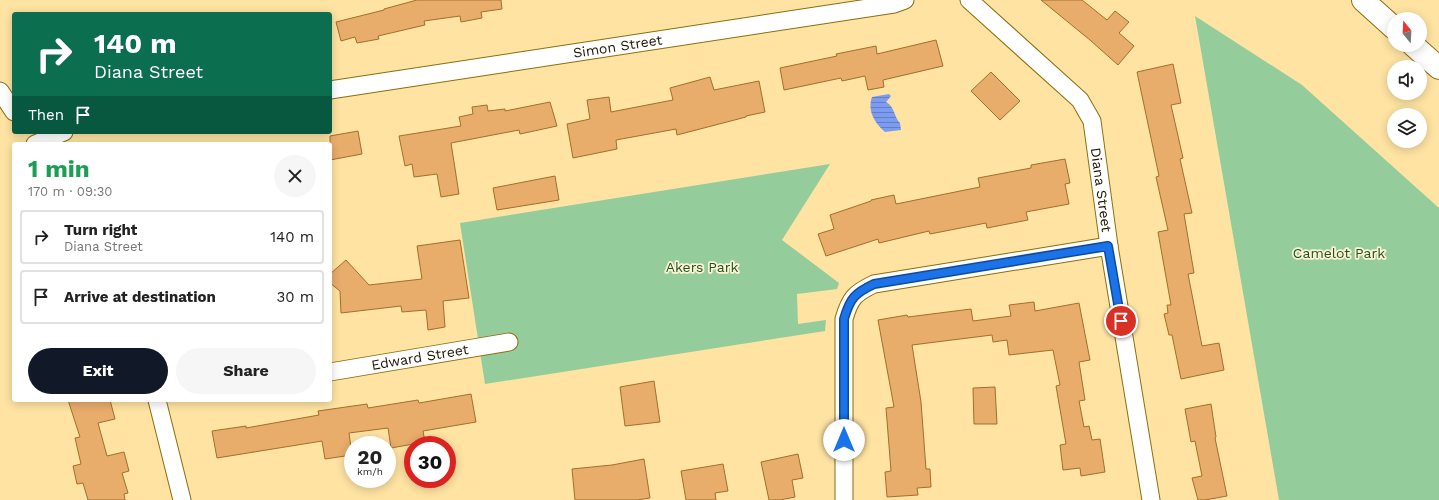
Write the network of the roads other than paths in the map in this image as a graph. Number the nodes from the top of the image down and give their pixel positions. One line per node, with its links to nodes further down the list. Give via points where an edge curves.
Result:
1 (905, 0): 7 (street, Simon Street, via 894,4)
2 (969, 0): 12 (street, Diana Street, via 1080,100 1092,121)
3 (1363, 0): 4 (highway)
4 (1387, 22)
5 (1421, 52): 6 (highway)
6 (1439, 68)
7 (332, 90)
8 (0, 91): 9 (street)
9 (12, 109)
10 (59, 134): 11 (street)
11 (40, 142)
12 (1108, 246): 17 (street, via 874,284 858,292 848,305 844,319); 18 (street, Diana Street)
13 (509, 342): 14 (street, Edward Street)
14 (332, 372)
15 (159, 402): 16 (street)
16 (182, 500)
17 (844, 500)
18 (1152, 500)

